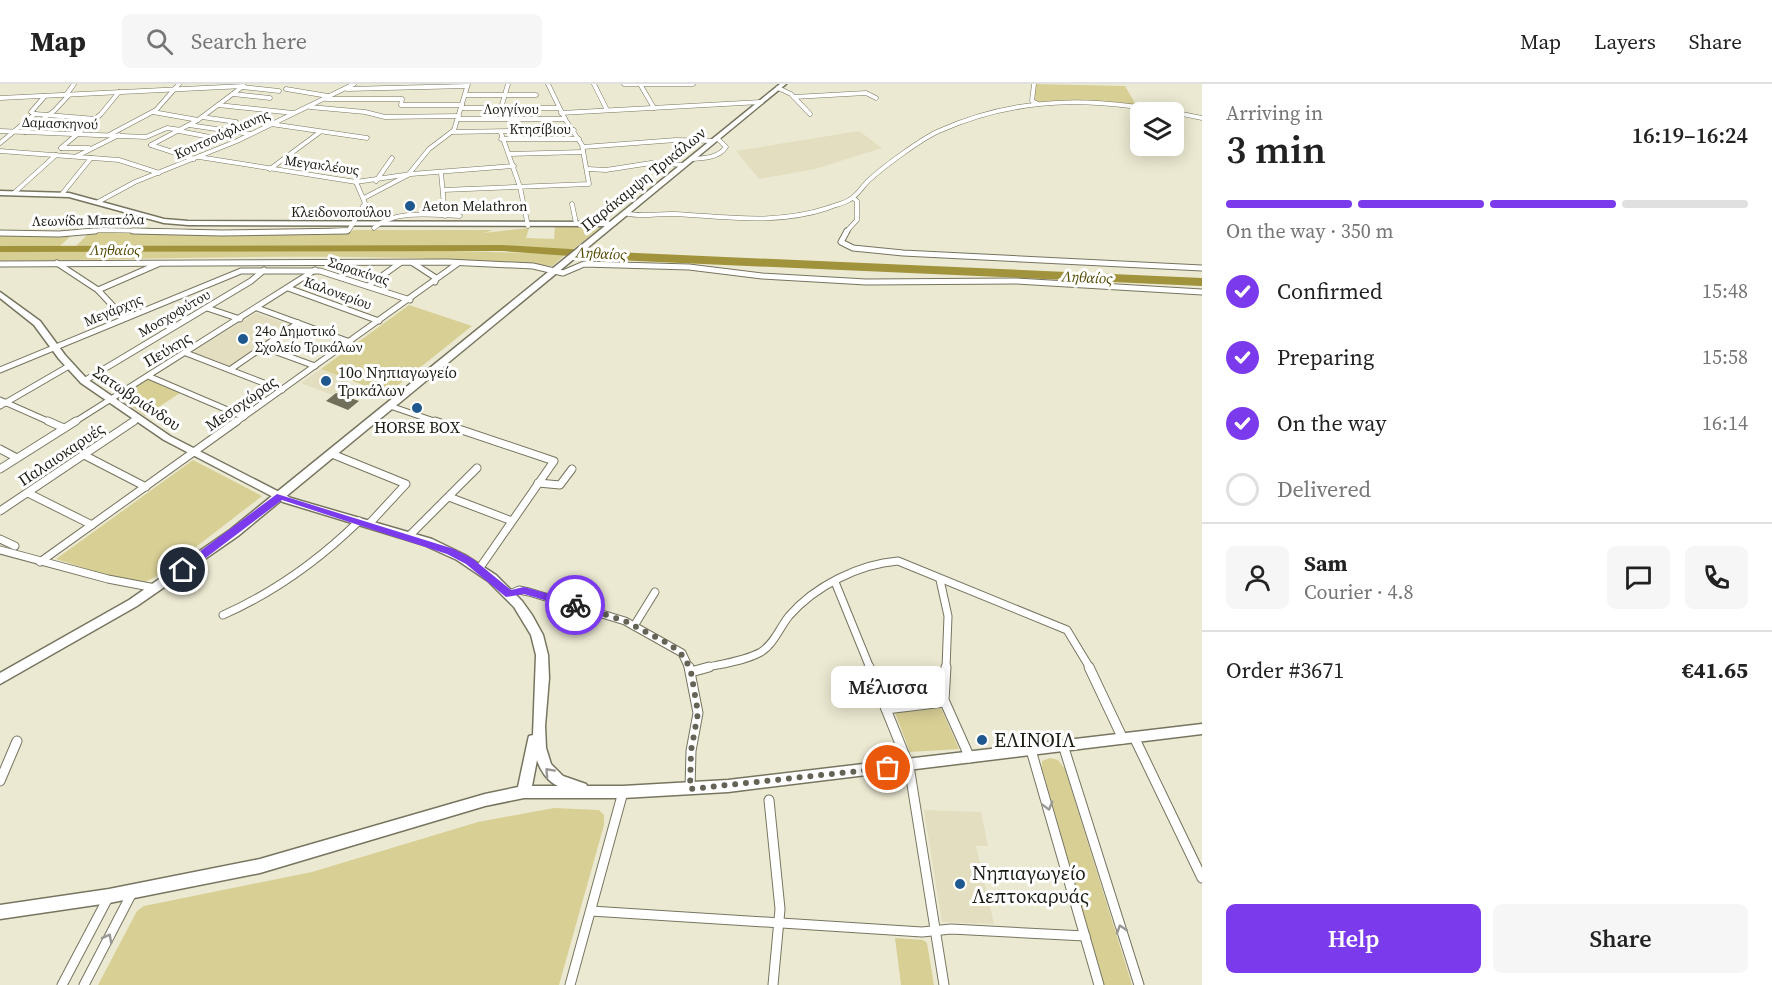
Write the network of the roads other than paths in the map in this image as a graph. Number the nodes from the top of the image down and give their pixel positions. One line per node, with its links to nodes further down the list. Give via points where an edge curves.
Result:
1 (74, 84): 24 (street)
2 (179, 84): 19 (street)
3 (338, 84): 13 (street)
4 (508, 84): 26 (street)
5 (548, 84): 44 (street)
6 (594, 84): 45 (street)
7 (624, 84): 8 (street)
8 (640, 84): 9 (street); 43 (street)
9 (649, 84): 10 (street)
10 (678, 84): 11 (street)
11 (693, 84)
12 (1034, 84): 37 (street)
13 (352, 85): 18 (street, Κουτσούφλιανης)
14 (404, 85): 15 (street); 18 (street)
15 (467, 85): 25 (street)
16 (244, 86): 19 (street); 22 (street); 23 (street)
17 (781, 86): 31 (street); 36 (street, Παράκαμψη Τρικάλων)
18 (345, 88): 29 (street, Κουτσούφλιανης)
19 (176, 89): 21 (street); 46 (street)
20 (286, 89): 29 (street)
21 (119, 92): 24 (street); 54 (street)
22 (279, 92)
23 (233, 94): 30 (street); 38 (street)
24 (68, 95): 28 (street); 50 (street)
25 (465, 95): 26 (street); 40 (street)
26 (505, 95): 27 (street); 42 (street)
27 (536, 95)
28 (45, 96): 32 (street); 48 (street, via 31,112)
29 (329, 96): 35 (street, Κουτσούφλιανης)
30 (258, 97): 33 (street); 41 (street)
31 (794, 97): 34 (street, via 866,93); 49 (street)
32 (0, 98)
33 (270, 98)
34 (876, 98)
35 (323, 99): 39 (street, Κουτσούφλιανης); 40 (street, via 402,99 401,105)
36 (761, 102): 43 (street); 75 (street, Παράκαμψη Τρικάλων)
37 (1031, 103): 53 (street, via 1097,101); 103 (street, via 937,132 863,185)
38 (218, 105): 41 (street); 52 (street)
39 (307, 107): 47 (street, Κουτσούφλιανης); 51 (street, Λογγίνου, via 385,117)
40 (462, 107): 42 (street); 51 (street)
41 (239, 108): 47 (street)
42 (501, 108): 44 (street)
43 (654, 108): 45 (street)
44 (560, 110): 45 (street); 55 (street)
45 (607, 110)
46 (153, 112): 52 (street); 69 (street)
47 (294, 113): 57 (street, Κουτσούφλιανης)
48 (35, 114): 50 (street); 62 (street)
49 (810, 114)
50 (50, 117): 54 (street); 63 (street)
51 (459, 117): 55 (street, Λογγίνου); 65 (street)
52 (200, 118): 56 (street); 58 (street)
53 (1202, 118)
54 (96, 119): 67 (street)
55 (565, 119): 59 (street)
56 (236, 122)
57 (271, 124): 64 (street); 68 (street, Κουτσούφλιανης)
58 (189, 125): 61 (street); 68 (street)
59 (574, 130): 66 (street); 73 (street)
60 (0, 131): 62 (street, Δαμασκηνού)
61 (180, 131): 70 (street, Δαμασκηνού, via 167,128 146,137); 71 (street); 86 (street, via 151,145)
62 (11, 132): 63 (street, Δαμασκηνού); 76 (street)
63 (25, 132): 67 (street, Δαμασκηνού)
64 (320, 132): 72 (street); 90 (street)
65 (452, 132): 66 (street); 94 (street, via 429,149)
66 (501, 133): 74 (street)
67 (78, 134): 69 (street, Δαμασκηνού); 77 (street, via 61,148)
68 (250, 134): 83 (street, Κουτσούφλιανης)
69 (109, 135): 70 (street, Δαμασκηνού)
70 (119, 135): 77 (street)
71 (210, 137)
72 (367, 138)
73 (579, 139): 74 (street, Κτησίβιου); 78 (street)
74 (501, 140): 80 (street)
75 (715, 140): 78 (street); 87 (street, Παράκαμψη Τρικάλων); 87 (street, via 726,147 724,152)
76 (0, 143)
77 (95, 148): 82 (street)
78 (583, 149): 80 (street); 91 (street)
79 (0, 151): 81 (street)
80 (509, 154): 89 (street)
81 (56, 155): 82 (street); 99 (street)
82 (77, 156): 84 (street)
83 (199, 157): 86 (street, Κουτσούφλιανης); 90 (street, Μεγακλέους)
84 (91, 158): 92 (street, via 121,161); 100 (street)
85 (392, 158): 95 (street)
86 (194, 159): 92 (street, Κουτσούφλιανης)
87 (692, 159): 88 (street, Παράκαμψη Τρικάλων)
88 (684, 165): 91 (street, via 658,163); 106 (street, Παράκαμψη Τρικάλων)
89 (514, 166): 93 (street, Μεγακλέους); 97 (street)
90 (270, 169): 96 (street, Μεγακλέους)
91 (588, 169): 97 (street, via 591,182 587,185)
92 (159, 173): 104 (street, Κουτσούφλιανης)
93 (441, 173): 94 (street, Μεγακλέους); 98 (street)
94 (408, 175): 95 (street, Μεγακλέους); 102 (street)
95 (376, 181): 96 (street, Μεγακλέους)
96 (357, 182): 102 (street)
97 (520, 187): 98 (street); 113 (street)
98 (443, 190): 107 (street)
99 (14, 193): 100 (street, Κλειδονοπούλου); 101 (street, Κλειδονοπούλου)
100 (62, 194): 104 (street, Κλειδονοπούλου)
101 (0, 195): 114 (street, Κλειδονοπούλου, via 63,199 168,225)
102 (364, 198): 111 (street)
103 (853, 198): 106 (street, via 783,219); 124 (street, via 857,201 857,220 841,242 853,248)
104 (98, 202): 111 (street, Κλειδονοπούλου, via 180,223)
105 (572, 204): 109 (street)
106 (625, 213): 110 (street, Παράκαμψη Τρικάλων)
107 (445, 216): 108 (street); 112 (street, via 403,217)
108 (460, 216)
109 (576, 223): 110 (street, Κλειδονοπούλου); 113 (street, Κλειδονοπούλου)
110 (612, 224): 127 (street, Παράκαμψη Τρικάλων)
111 (352, 226): 112 (street, Κλειδονοπούλου); 114 (street, Κλειδονοπούλου)
112 (375, 226): 113 (street, Κλειδονοπούλου)
113 (524, 226)
114 (251, 230): 115 (street, Λεωνίδα Μπατόλα)
115 (0, 234)
116 (245, 261): 117 (street); 118 (street); 128 (street, Μεγάρχης)
117 (270, 261): 119 (street); 125 (street, Μοσχοφύτου)
118 (163, 262): 121 (street); 132 (street)
119 (401, 262): 120 (street); 130 (street)
120 (411, 262): 123 (street); 129 (street, via 428,270)
121 (57, 263): 122 (street); 132 (street)
122 (0, 264)
123 (457, 264): 127 (street); 129 (street, Μεσοχώρας)
124 (1202, 268)
125 (264, 270): 126 (street, Σαρακίνας); 128 (street, Μεγάρχης); 136 (street, Μοσχοφύτου)
126 (316, 270): 130 (street, Σαρακίνας); 131 (street, Πεύκης)
127 (556, 270): 133 (street, via 563,273 584,264 689,267 860,282 1016,281); 155 (street, Παράκαμψη Τρικάλων)
128 (235, 272): 138 (street, Μεγάρχης)
129 (435, 282): 135 (street, Μεσοχώρας)
130 (368, 286): 135 (street, Σαρακίνας)
131 (288, 288): 137 (street, Πεύκης); 140 (street, Καλονερίου)
132 (98, 290): 138 (street)
133 (1202, 292)
134 (0, 294): 143 (street, Σατωβριάνδου, via 38,323)
135 (410, 300): 140 (street, Μεσοχώρας)
136 (207, 308): 139 (street); 151 (street, Μοσχοφύτου)
137 (257, 308): 139 (street, Πεύκης); 141 (street)
138 (124, 318): 143 (street, Μεγάρχης)
139 (240, 320): 145 (street, Πεύκης)
140 (380, 321): 142 (street, Μεσοχώρας)
141 (298, 323): 142 (street); 144 (street)
142 (350, 342): 147 (street, Μεσοχώρας)
143 (55, 347): 146 (street, Σατωβριάνδου); 149 (street, Μεγάρχης)
144 (263, 347): 147 (street); 148 (street)
145 (186, 353): 148 (street); 150 (street, Πεύκης)
146 (69, 366): 151 (street, Σατωβριάνδου); 154 (street)
147 (315, 366): 152 (street, Μεσοχώρας)
148 (231, 369): 152 (street)
149 (0, 370)
150 (148, 376): 153 (street, Πεύκης); 156 (street)
151 (84, 381): 153 (street, Σατωβριάνδου)
152 (282, 390): 156 (street, Μεσοχώρας)
153 (110, 400): 157 (street, Σατωβριάνδου); 158 (street, Πεύκης)
154 (2, 403): 158 (street)
155 (390, 406): 161 (street, Παράκαμψη Τρικάλων); 167 (street, via 554,461)
156 (244, 417): 160 (street, Μεσοχώρας)
157 (137, 419): 160 (street, Σατωβριάνδου); 162 (street, Παλαιοκαρυές)
158 (64, 429): 163 (street, Πεύκης)
159 (0, 449): 163 (street)
160 (194, 452): 168 (street, Μεσοχώρας); 170 (street, Σατωβριάνδου)
161 (332, 454): 170 (street, Παράκαμψη Τρικάλων); 174 (street, via 406,484)
162 (84, 455): 168 (street); 169 (street, Παλαιοκαρυές)
163 (17, 458): 165 (street, Πεύκης)
164 (477, 468): 171 (street)
165 (0, 469)
166 (572, 469): 167 (street, via 560,485)
167 (538, 483): 173 (street)
168 (146, 487): 175 (street, Μεσοχώρας)
169 (28, 493): 172 (street, Παλαιοκαρυές); 175 (street)
170 (281, 497): 174 (street, Σατωβριάνδου); 184 (street, Παράκαμψη Τρικάλων)
171 (449, 497): 173 (street); 176 (street)
172 (0, 511)
173 (512, 521): 181 (street)
174 (364, 523): 176 (street, Σατωβριάνδου); 187 (street, via 298,577)
175 (92, 525): 180 (street, Μεσοχώρας)
176 (409, 536): 181 (street, Σατωβριάνδου, via 450,551)
177 (0, 539): 178 (street)
178 (15, 546)
179 (0, 550): 180 (street)
180 (40, 562): 184 (street)
181 (479, 569): 186 (street, Σατωβριάνδου)
182 (940, 580): 183 (street, via 912,565 890,561); 191 (street, via 948,616); 195 (street, via 1067,630)
183 (835, 582): 189 (street, via 799,606 763,651); 193 (street)
184 (156, 589): 190 (street, Παράκαμψη Τρικάλων)
185 (655, 592): 188 (street)
186 (510, 594): 188 (street, via 519,590 529,592); 192 (street, Σατωβριάνδου, via 537,635 543,655)
187 (223, 615)
188 (634, 626): 189 (street, via 676,647)
189 (691, 672): 202 (street, via 698,713)
190 (0, 679)
191 (944, 702): 193 (street); 199 (street)
192 (541, 707): 203 (street, one-way to 192, via 575,787 545,771 538,752); 204 (street)
193 (886, 709): 200 (street)
194 (1202, 729): 195 (street)
195 (1129, 738): 197 (street); 207 (street)
196 (16, 741): 201 (street)
197 (1063, 746): 198 (street); 221 (street, one-way to 197)
198 (1031, 750): 199 (street); 214 (street, one-way to 214)
199 (970, 758): 200 (street)
200 (909, 766): 202 (street); 213 (street)
201 (0, 781)
202 (690, 789): 205 (street)
203 (602, 791): 204 (street); 205 (street)
204 (524, 792): 208 (street, via 260,866)
205 (623, 792): 210 (street)
206 (769, 800): 212 (street)
207 (1202, 878)
208 (133, 891): 209 (street); 216 (street, one-way to 208)
209 (109, 896): 211 (street); 215 (street)
210 (591, 911): 212 (street); 217 (street)
211 (0, 912)
212 (779, 922): 213 (street); 218 (street)
213 (935, 931): 214 (street); 219 (street)
214 (1085, 936): 220 (street)
215 (62, 985)
216 (84, 985)
217 (570, 985)
218 (773, 985)
219 (944, 985)
220 (1099, 985)
221 (1139, 985)

